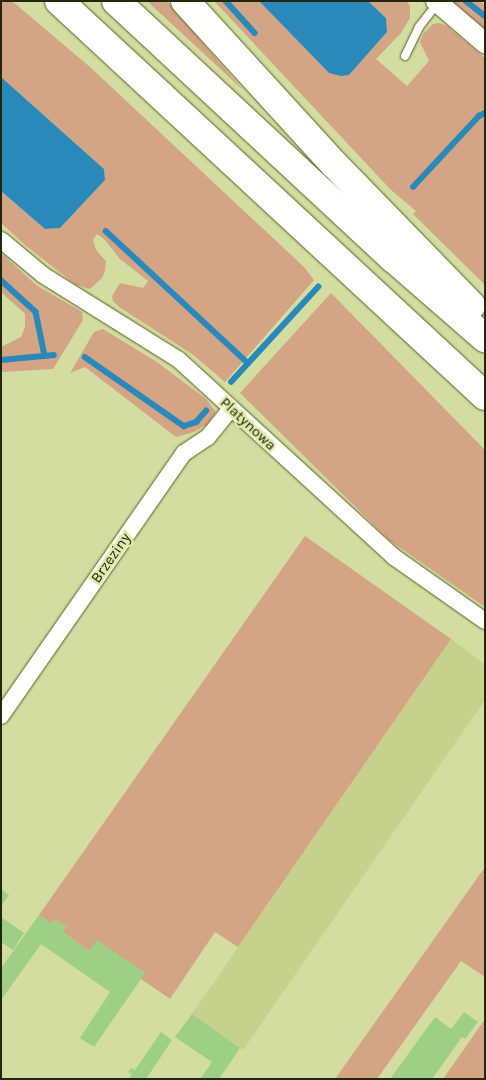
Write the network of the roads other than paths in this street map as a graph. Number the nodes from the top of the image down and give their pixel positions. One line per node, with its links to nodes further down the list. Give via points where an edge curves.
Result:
1 (59, 1): 10 (highway)
2 (116, 1): 9 (highway, via 387,252)
3 (185, 1): 8 (highway, via 334,164)
4 (437, 2): 5 (street); 6 (lane, via 419,27)
5 (485, 43)
6 (405, 56)
7 (1, 240): 11 (street, Platynowa, via 43,275 179,360)
8 (485, 318)
9 (485, 338)
10 (485, 396)
11 (231, 409): 12 (street, Platynowa, via 394,557); 13 (street, Brzeziny, via 208,437 184,453)
12 (485, 621)
13 (1, 716)

